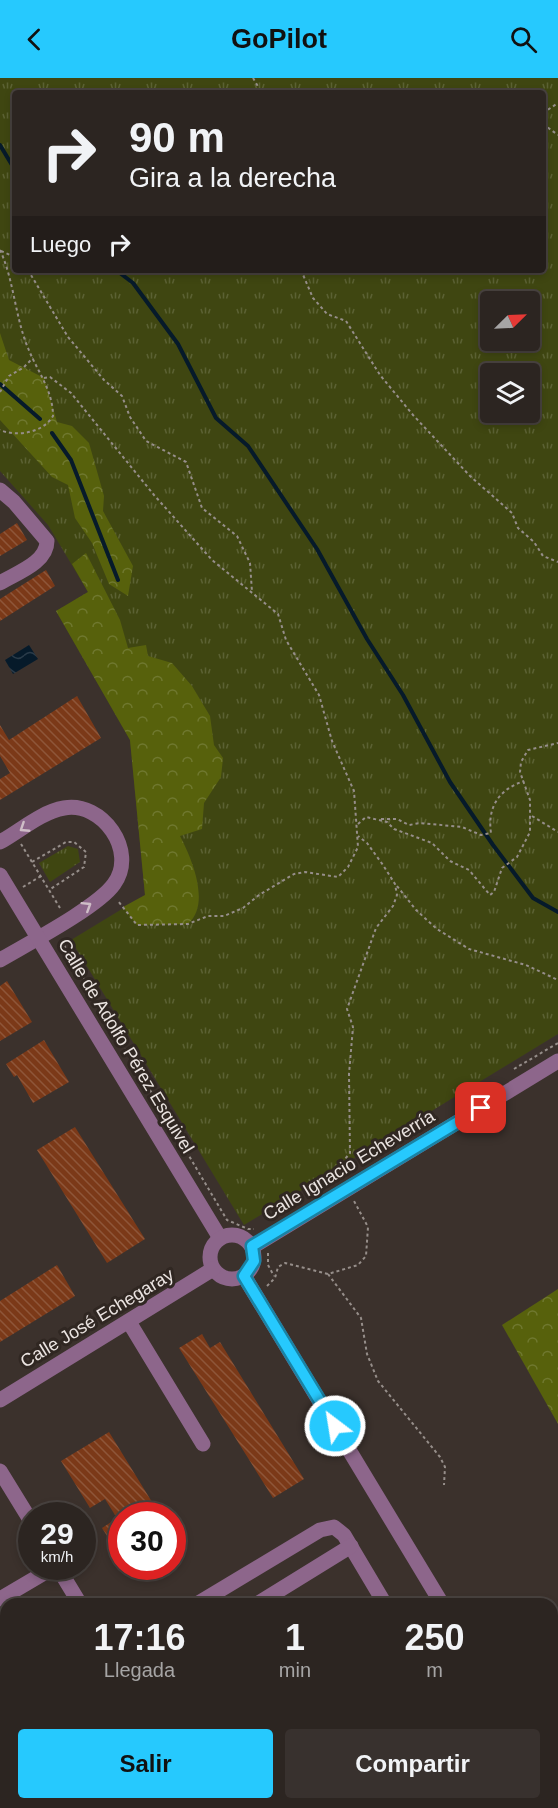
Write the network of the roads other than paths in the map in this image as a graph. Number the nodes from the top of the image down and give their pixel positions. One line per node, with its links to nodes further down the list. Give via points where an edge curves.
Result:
1 (0, 490): 2 (street, via 47,541 47,550 41,558)
2 (0, 583)
3 (0, 842): 5 (street, one-way to 3, via 108,890 120,873 118,841 98,814 77,806 48,812)
4 (0, 875): 5 (street, Calle de Adolfo Pérez Esquivel)
5 (37, 937): 6 (street); 8 (street, Calle de Adolfo Pérez Esquivel)
6 (0, 960)
7 (558, 1061): 9 (street, Calle Ignacio Echeverría, via 343,1185)
8 (220, 1238): 9 (street, via 238,1235); 10 (street, via 209,1255)
9 (252, 1246): 11 (street, via 254,1261)
10 (213, 1269): 11 (street, via 228,1279); 12 (street, Calle José Echegaray)
11 (244, 1276): 25 (street)
12 (129, 1322): 13 (street, Calle José Echegaray); 14 (street)
13 (0, 1400)
14 (203, 1444)
15 (0, 1471): 16 (street)
16 (19, 1502)
17 (351, 1546): 22 (street, via 334,1527 320,1530); 23 (street); 24 (street)
18 (32, 1580): 20 (street)
19 (65, 1580): 21 (street)
20 (2, 1598)
21 (76, 1598)
22 (207, 1598)
23 (267, 1598)
24 (381, 1598)
25 (438, 1598)

